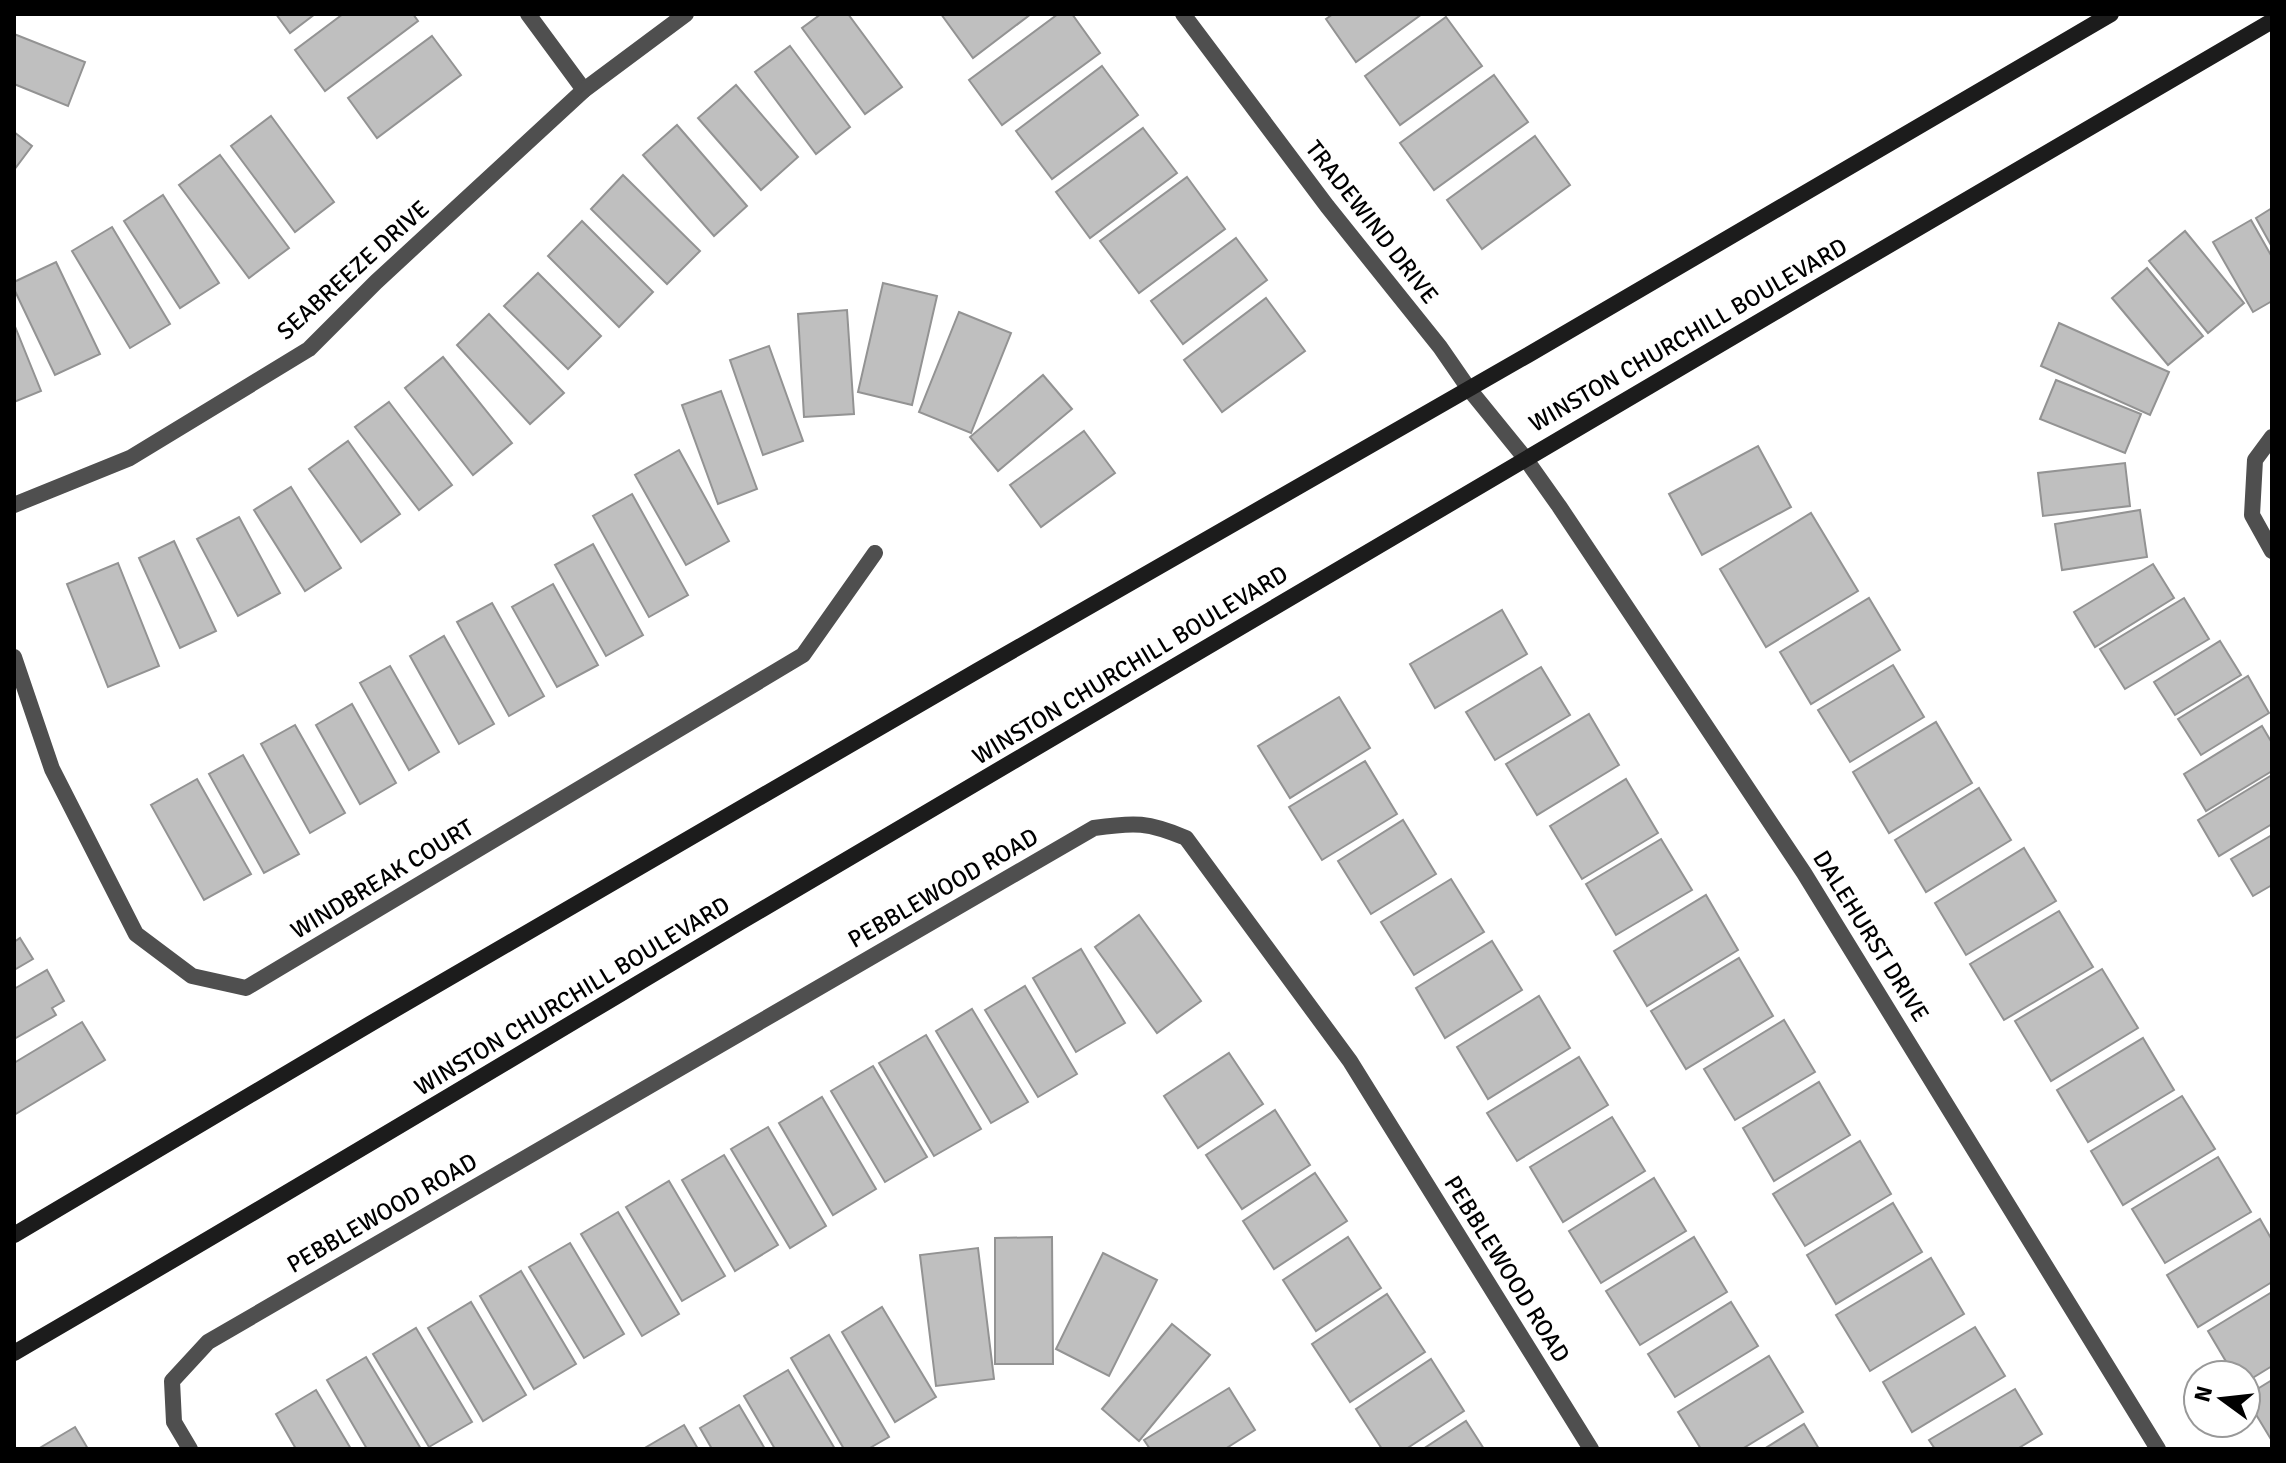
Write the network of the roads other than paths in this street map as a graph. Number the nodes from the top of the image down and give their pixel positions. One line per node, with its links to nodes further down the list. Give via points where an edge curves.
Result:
1 (528, 14): 6 (street)
2 (686, 14): 6 (street, SEABREEZE DRIVE)
3 (1183, 14): 7 (street, TRADEWIND DRIVE)
4 (2111, 14): 7 (main road)
5 (2272, 21): 9 (main road, WINSTON CHURCHILL BOULEVARD)
6 (584, 90): 10 (street, SEABREEZE DRIVE, via 309,349 130,458)
7 (1469, 389): 9 (street, TRADEWIND DRIVE); 14 (main road)
8 (2272, 437): 11 (street, via 2255,460 2252,515)
9 (1525, 458): 15 (main road, WINSTON CHURCHILL BOULEVARD); 18 (street, DALEHURST DRIVE, via 1804,873)
10 (14, 505)
11 (2272, 551)
12 (875, 553): 13 (street, WINDBREAK COURT, via 803,655 246,988 192,976 136,934 52,769)
13 (14, 657)
14 (14, 1235)
15 (14, 1353)
16 (190, 1449): 17 (street, PEBBLEWOOD ROAD, via 174,1422 172,1381 208,1342 1094,828 1129,823 1160,827 1186,838 1350,1061)
17 (1591, 1449)
18 (2158, 1449)

